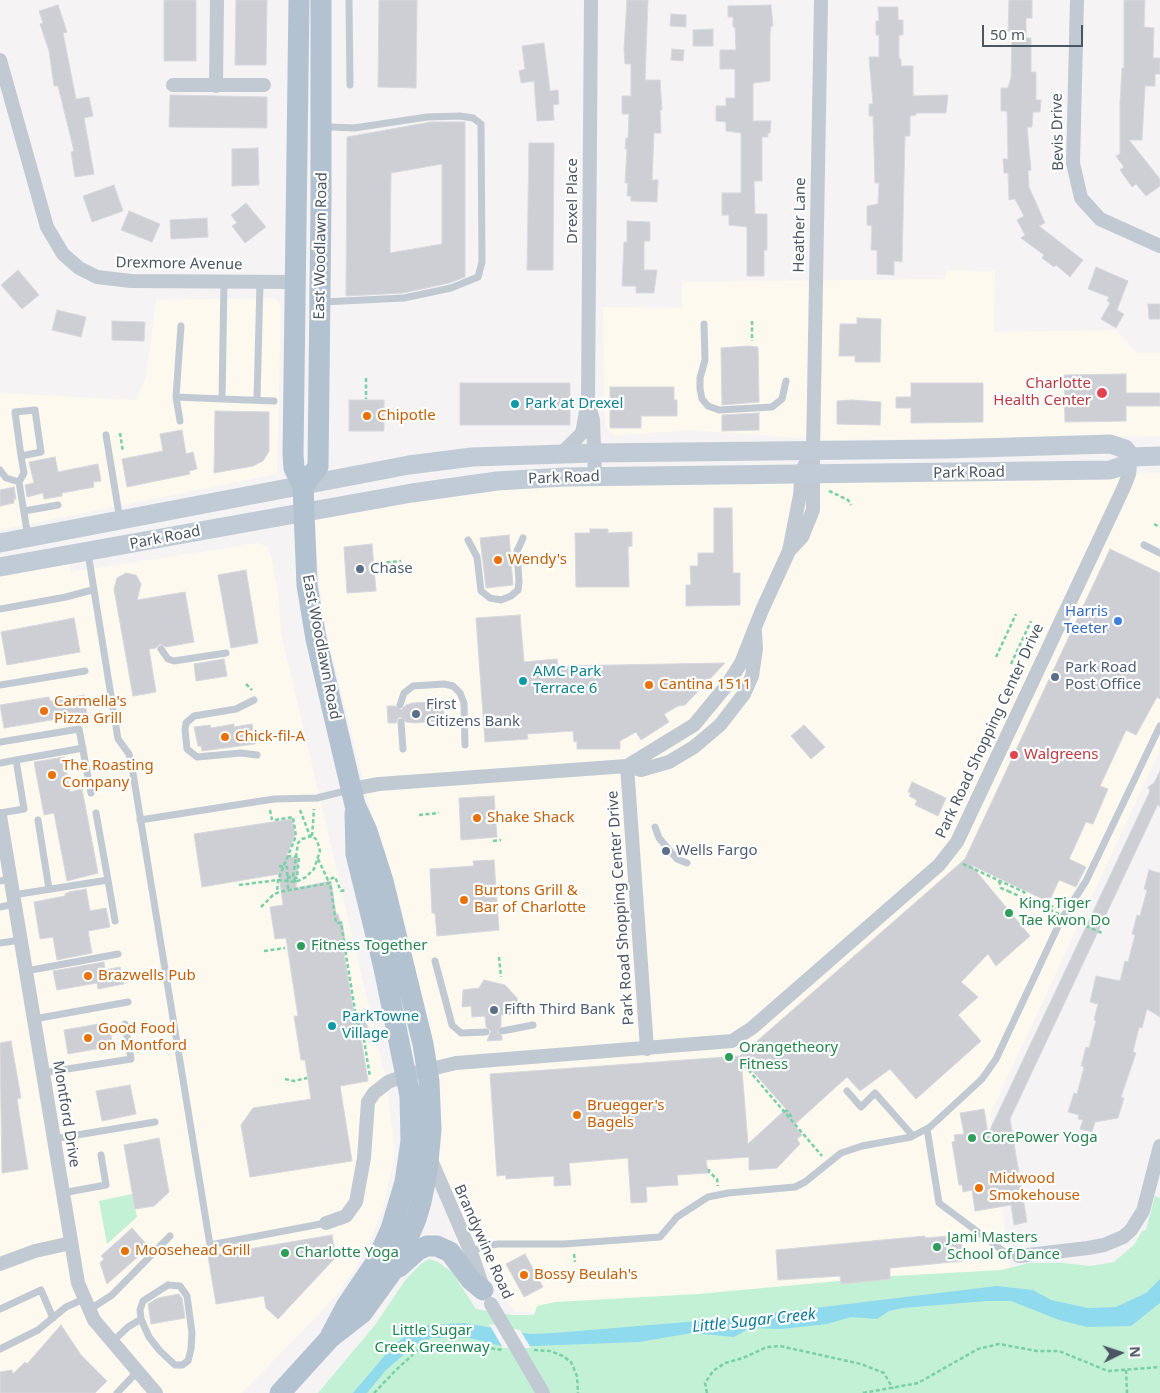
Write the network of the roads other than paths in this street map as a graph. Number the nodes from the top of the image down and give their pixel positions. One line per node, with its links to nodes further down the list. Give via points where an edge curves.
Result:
1 (217, 0): 12 (street)
2 (299, 0): 17 (main road, East Woodlawn Road)
3 (320, 0): 18 (main road, East Woodlawn Road)
4 (349, 0): 11 (lane)
5 (591, 0): 26 (street, Drexel Place)
6 (821, 0): 30 (street, Heather Lane)
7 (1077, 0): 14 (street, Bevis Drive, via 1073,163 1081,198 1100,219)
8 (0, 60): 15 (street, Drexmore Avenue, via 47,227 63,254 79,268 105,278)
9 (172, 85): 12 (street)
10 (264, 85): 12 (street)
11 (350, 85)
12 (216, 86)
13 (332, 127): 18 (lane, via 354,128 428,117 460,116 474,118 481,124 482,262 478,277 451,288 404,298)
14 (1160, 246)
15 (224, 282): 16 (street, Drexmore Avenue); 23 (lane)
16 (260, 282): 17 (street, Drexmore Avenue); 24 (lane)
17 (296, 282): 39 (main road, East Woodlawn Road, via 293,454 294,468)
18 (320, 302): 39 (main road, East Woodlawn Road, via 318,467)
19 (704, 324): 21 (lane, via 705,360 700,389 708,406 719,410 772,407 782,400)
20 (181, 326): 22 (lane)
21 (786, 381)
22 (176, 397): 23 (lane); 27 (lane)
23 (222, 399): 24 (lane)
24 (257, 400): 25 (lane)
25 (274, 401)
26 (588, 401): 31 (street, Drexel Place, via 582,433); 32 (street, Drexel Place, via 593,420)
27 (180, 421)
28 (106, 435): 43 (lane)
29 (1131, 450): 30 (main road, Park Road, via 1110,444); 34 (main road); 36 (main road, Park Road, via 1125,465 1110,470); 97 (street, Park Road Shopping Center Drive, via 1124,487 957,842 946,857 743,1036 723,1044)
30 (813, 452): 32 (main road, Park Road); 36 (street)
31 (562, 453): 32 (main road, Park Road); 39 (main road, Park Road, via 452,458)
32 (594, 453): 37 (street, Drexel Place)
33 (21, 456): 33 (lane, via 14,412 35,410 41,452); 38 (lane, via 24,473)
34 (1160, 456)
35 (0, 470): 38 (lane, via 6,478)
36 (808, 475): 37 (main road, Park Road); 54 (street, via 789,551 759,616)
37 (595, 477): 42 (main road, Park Road, via 478,483)
38 (19, 482): 41 (lane)
39 (303, 486): 42 (main road, East Woodlawn Road); 43 (main road, Park Road)
40 (58, 505): 41 (lane)
41 (24, 511): 44 (lane)
42 (304, 513): 50 (main road, Park Road); 72 (main road, East Woodlawn Road, via 311,612)
43 (120, 520): 44 (main road, Park Road)
44 (28, 537): 47 (main road, Park Road)
45 (523, 538): 46 (lane, via 517,551 518,590 501,600 490,598 481,591 476,558)
46 (468, 540)
47 (0, 543)
48 (1144, 545): 49 (lane)
49 (1160, 552)
50 (88, 553): 51 (main road, Park Road); 52 (lane)
51 (0, 567)
52 (92, 590): 53 (lane); 76 (lane, via 118,739 131,761)
53 (0, 610)
54 (755, 632): 70 (street, via 738,669 705,714 686,731); 70 (street, via 752,676 744,694 720,725 694,747 669,762 641,770)
55 (161, 648): 56 (lane, via 168,659 174,661)
56 (226, 653)
57 (85, 670): 58 (lane)
58 (0, 685)
59 (254, 697): 67 (lane, via 236,709 194,716 184,730 187,749 196,757)
60 (400, 705): 64 (lane, via 404,693 413,686 453,686 464,703)
61 (401, 722): 66 (lane)
62 (1160, 726): 103 (lane, via 1086,881 1066,912 989,1071)
63 (0, 742): 65 (lane, via 80,729)
64 (465, 745)
65 (83, 748): 68 (lane); 71 (lane)
66 (403, 749)
67 (256, 755)
68 (16, 760): 69 (lane); 74 (lane, via 24,809)
69 (0, 763)
70 (627, 766): 72 (street, via 379,784); 97 (street, Park Road Shopping Center Drive)
71 (91, 793)
72 (353, 797): 76 (lane, via 274,798); 98 (main road, East Woodlawn Road, via 368,831 383,881); 100 (main road, East Woodlawn Road, via 356,854)
73 (96, 813): 81 (lane)
74 (0, 817): 78 (street, Montford Drive)
75 (38, 820): 82 (lane)
76 (140, 820): 110 (lane, via 210,1245)
77 (655, 827): 79 (lane, via 658,838 677,859)
78 (2, 845): 80 (street, Montford Drive)
79 (687, 864)
80 (5, 880): 83 (street, Montford Drive)
81 (108, 880): 82 (lane); 85 (lane)
82 (49, 889): 83 (lane)
83 (14, 900): 84 (lane); 86 (street, Montford Drive)
84 (0, 907)
85 (115, 921)
86 (20, 940): 87 (lane); 90 (street, Montford Drive)
87 (0, 943)
88 (118, 954): 90 (lane)
89 (435, 961): 96 (lane, via 452,1025 461,1033)
90 (26, 971): 92 (street, Montford Drive)
91 (128, 1002): 92 (lane)
92 (34, 1019): 99 (street, Montford Drive)
93 (125, 1024): 99 (lane, via 131,1059)
94 (533, 1025): 95 (lane)
95 (502, 1031)
96 (486, 1032)
97 (647, 1049): 98 (street, Park Road Shopping Center Drive, via 470,1062)
98 (427, 1070): 100 (street, Park Road Shopping Center Drive); 107 (main road, East Woodlawn Road, via 431,1110)
99 (42, 1073): 105 (street, Montford Drive)
100 (406, 1075): 110 (street, Park Road Shopping Center Drive, via 388,1082 370,1097 356,1202 346,1216); 122 (main road, East Woodlawn Road, via 411,1103 411,1142 399,1206 384,1246)
101 (847, 1091): 104 (lane, via 861,1106 875,1094)
102 (154, 1122): 105 (lane)
103 (927, 1128): 104 (lane); 114 (lane, via 939,1204 1006,1253)
104 (913, 1136): 113 (lane, via 846,1150 795,1187 708,1197 690,1207 660,1237 564,1244 498,1244)
105 (53, 1139): 109 (street, Montford Drive)
106 (1160, 1146): 114 (street, via 1143,1211 1123,1237 1088,1248)
107 (430, 1152): 113 (street, Brandywine Road, via 437,1177); 116 (main road, East Woodlawn Road, via 416,1219)
108 (101, 1155): 109 (lane, via 106,1185)
109 (62, 1193): 112 (street, Montford Drive)
110 (326, 1224)
111 (170, 1236): 118 (lane, via 112,1295)
112 (71, 1243): 115 (street, via 35,1251); 118 (street, Montford Drive, via 78,1283)
113 (470, 1252): 117 (street, Brandywine Road)
114 (1019, 1256)
115 (0, 1264)
116 (387, 1280): 117 (main road, via 418,1250 437,1246 450,1252); 122 (main road, East Woodlawn Road, via 362,1313)
117 (487, 1297): 129 (street, Brandywine Road, bridge)
118 (86, 1305): 120 (lane, via 66,1307); 123 (street, Montford Drive)
119 (0, 1310): 120 (lane, via 42,1290)
120 (53, 1318): 124 (lane, via 38,1330)
121 (142, 1319): 121 (lane, via 150,1337 171,1362 178,1366 188,1361 192,1327 187,1296 182,1288 168,1285 150,1295 141,1306); 123 (lane)
122 (330, 1338): 128 (main road, East Woodlawn Road)
123 (112, 1342): 125 (street, Montford Drive)
124 (0, 1349)
125 (138, 1372): 126 (lane); 127 (street, Montford Drive)
126 (117, 1393)
127 (156, 1393)
128 (280, 1393)
129 (543, 1393)

